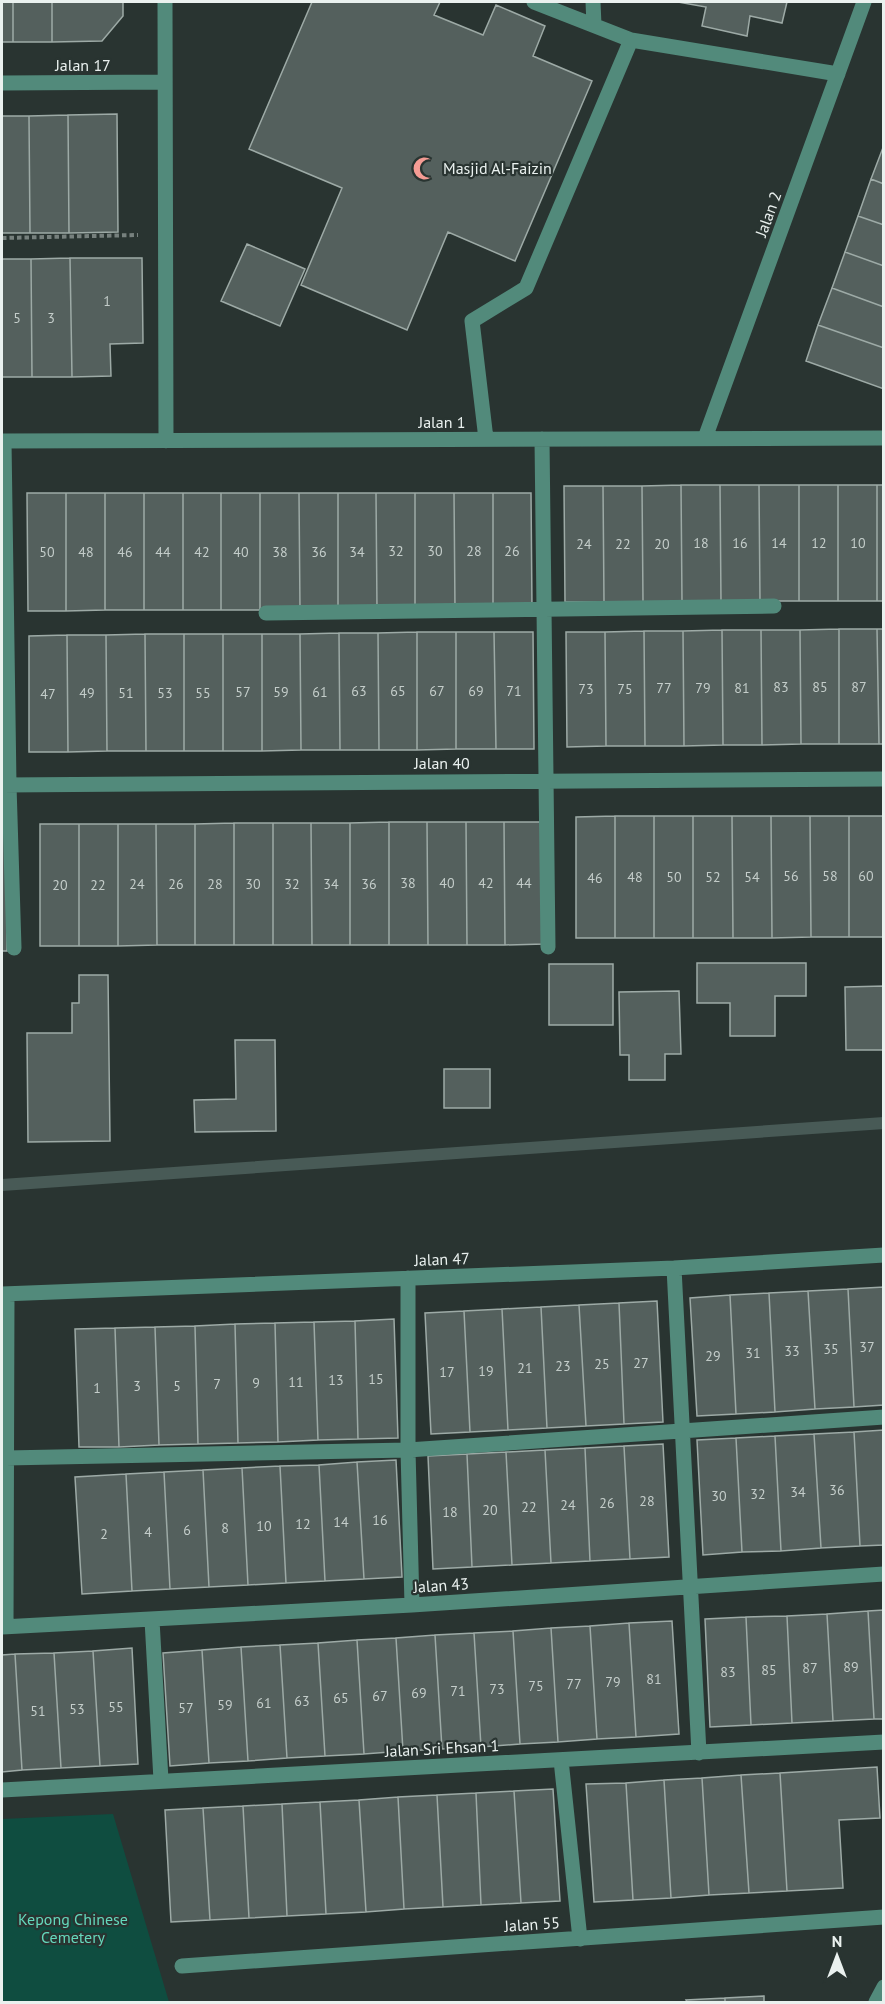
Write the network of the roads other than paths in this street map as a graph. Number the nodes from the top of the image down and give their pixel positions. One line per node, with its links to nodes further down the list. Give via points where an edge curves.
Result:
1 (165, 2): 8 (street)
2 (534, 2): 5 (street)
3 (593, 2): 5 (street)
4 (864, 2): 7 (street, Jalan 2)
5 (594, 25): 6 (street)
6 (631, 40): 7 (street); 12 (street, via 526,288 472,321)
7 (838, 74): 10 (street, Jalan 2)
8 (165, 82): 9 (street, Jalan 17); 15 (street)
9 (2, 83)
10 (705, 438): 11 (street, Jalan 1); 13 (street, Jalan 1)
11 (884, 438)
12 (486, 439): 13 (street, Jalan 1); 15 (street, Jalan 1)
13 (542, 439): 17 (street)
14 (3, 441): 15 (street, Jalan 1); 19 (street)
15 (166, 441)
16 (774, 606): 17 (street)
17 (544, 611): 18 (street); 21 (street)
18 (266, 613)
19 (4, 630): 22 (street)
20 (884, 779): 21 (street, Jalan 40)
21 (546, 780): 22 (street, Jalan 40); 23 (street)
22 (5, 785): 24 (street)
23 (548, 947)
24 (14, 948)
25 (884, 1255): 26 (street, Jalan 47)
26 (674, 1268): 27 (street, Jalan 47); 30 (street)
27 (408, 1278): 28 (street, Jalan 47); 31 (street)
28 (4, 1294): 32 (street)
29 (884, 1417): 30 (street)
30 (682, 1431): 31 (street); 34 (street)
31 (408, 1450): 32 (street); 35 (street)
32 (6, 1458): 37 (street)
33 (884, 1574): 34 (street, Jalan 43)
34 (691, 1587): 35 (street, Jalan 43); 39 (street)
35 (412, 1605): 36 (street, Jalan 43)
36 (152, 1620): 37 (street, Jalan 43); 41 (street)
37 (4, 1627)
38 (884, 1742): 39 (street, Jalan Sri Ehsan 1)
39 (699, 1753): 40 (street, Jalan Sri Ehsan 1)
40 (561, 1760): 41 (street, Jalan Sri Ehsan 1); 44 (street)
41 (160, 1780): 42 (street, Jalan Sri Ehsan 1)
42 (2, 1790)
43 (884, 1917): 44 (street, Jalan 55)
44 (580, 1939): 45 (street, Jalan 55)
45 (182, 1966)
46 (884, 1987): 47 (street)
47 (876, 2002)

